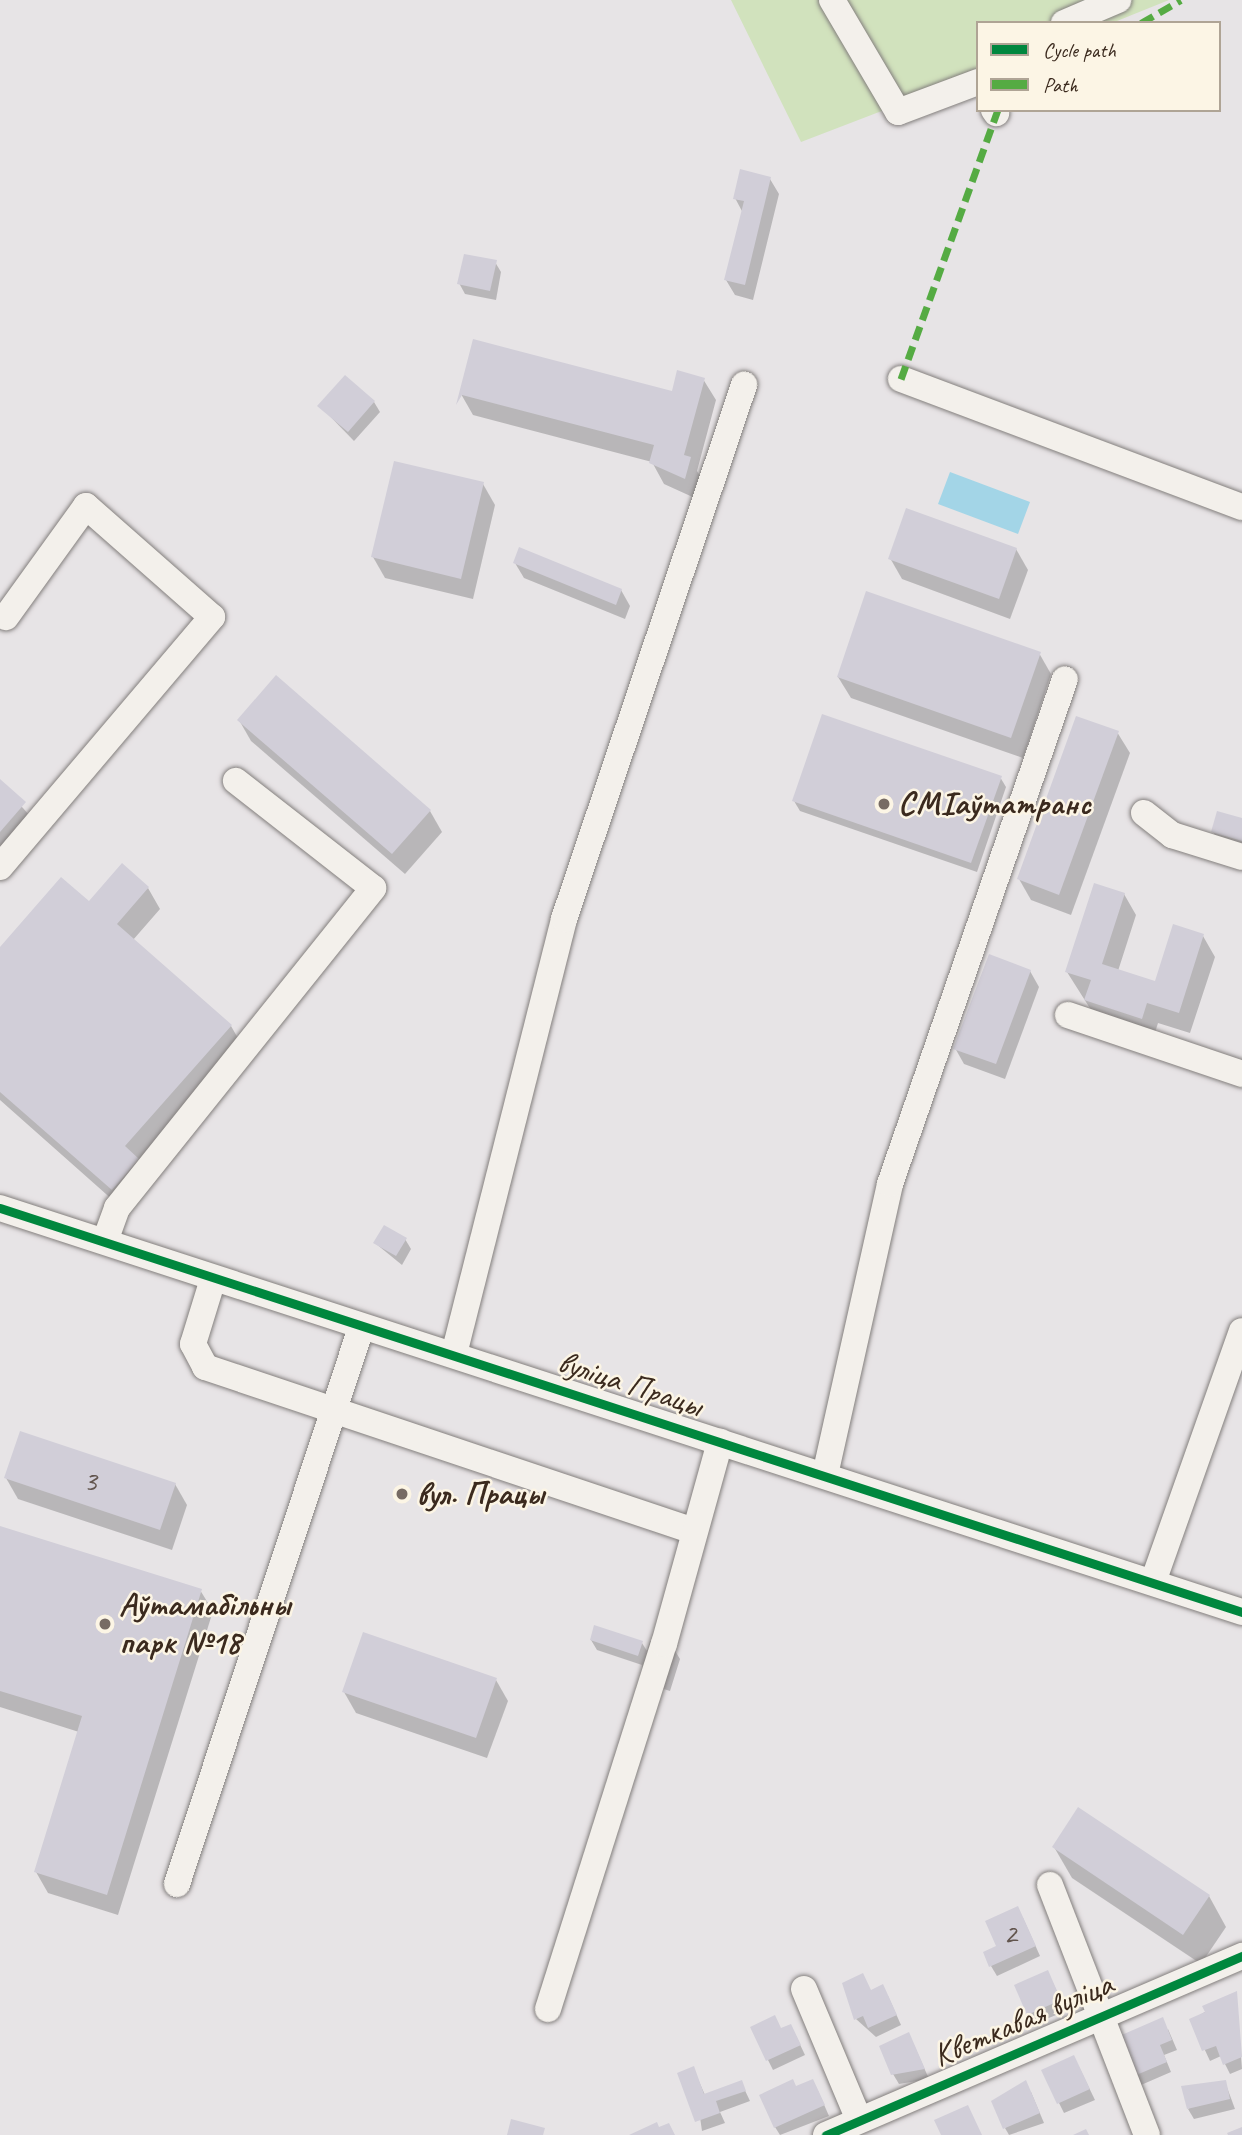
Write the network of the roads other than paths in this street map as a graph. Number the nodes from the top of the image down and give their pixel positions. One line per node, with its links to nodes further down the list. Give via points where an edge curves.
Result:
1 (832, 0): 4 (street, via 898,112)
2 (1118, 0): 3 (street)
3 (1069, 21)
4 (976, 83)
5 (901, 379): 7 (street)
6 (744, 385): 21 (street, via 564,919)
7 (1242, 508)
8 (6, 617): 13 (street, via 86,506 212,617)
9 (1065, 679): 24 (street, via 890,1184)
10 (236, 781): 17 (street, via 373,888 117,1208)
11 (1144, 813): 12 (street, via 1172,835)
12 (1242, 857)
13 (0, 867)
14 (1069, 1015): 15 (street)
15 (1242, 1074)
16 (0, 1208): 17 (street, вуліца Працы)
17 (105, 1241): 18 (street, вуліца Працы)
18 (213, 1279): 19 (street, вуліца Працы); 22 (street, via 193,1344 205,1367)
19 (361, 1328): 21 (street, вуліца Працы); 22 (street)
20 (1242, 1331): 26 (street)
21 (454, 1354): 23 (street, вуліца Працы)
22 (334, 1411): 25 (street); 28 (street)
23 (720, 1442): 24 (street, вуліца Працы); 25 (street)
24 (825, 1475): 26 (street, вуліца Працы)
25 (694, 1531): 32 (street)
26 (1153, 1582): 27 (street, вуліца Працы)
27 (1242, 1612)
28 (177, 1884)
29 (1050, 1885): 33 (street)
30 (1242, 1956): 33 (street, Кветкавая вуліца)
31 (804, 1989): 34 (street)
32 (548, 2009)
33 (1103, 2015): 34 (street, Кветкавая вуліца); 36 (street)
34 (859, 2120): 35 (street, Кветкавая вуліца)
35 (826, 2135)
36 (1147, 2135)

